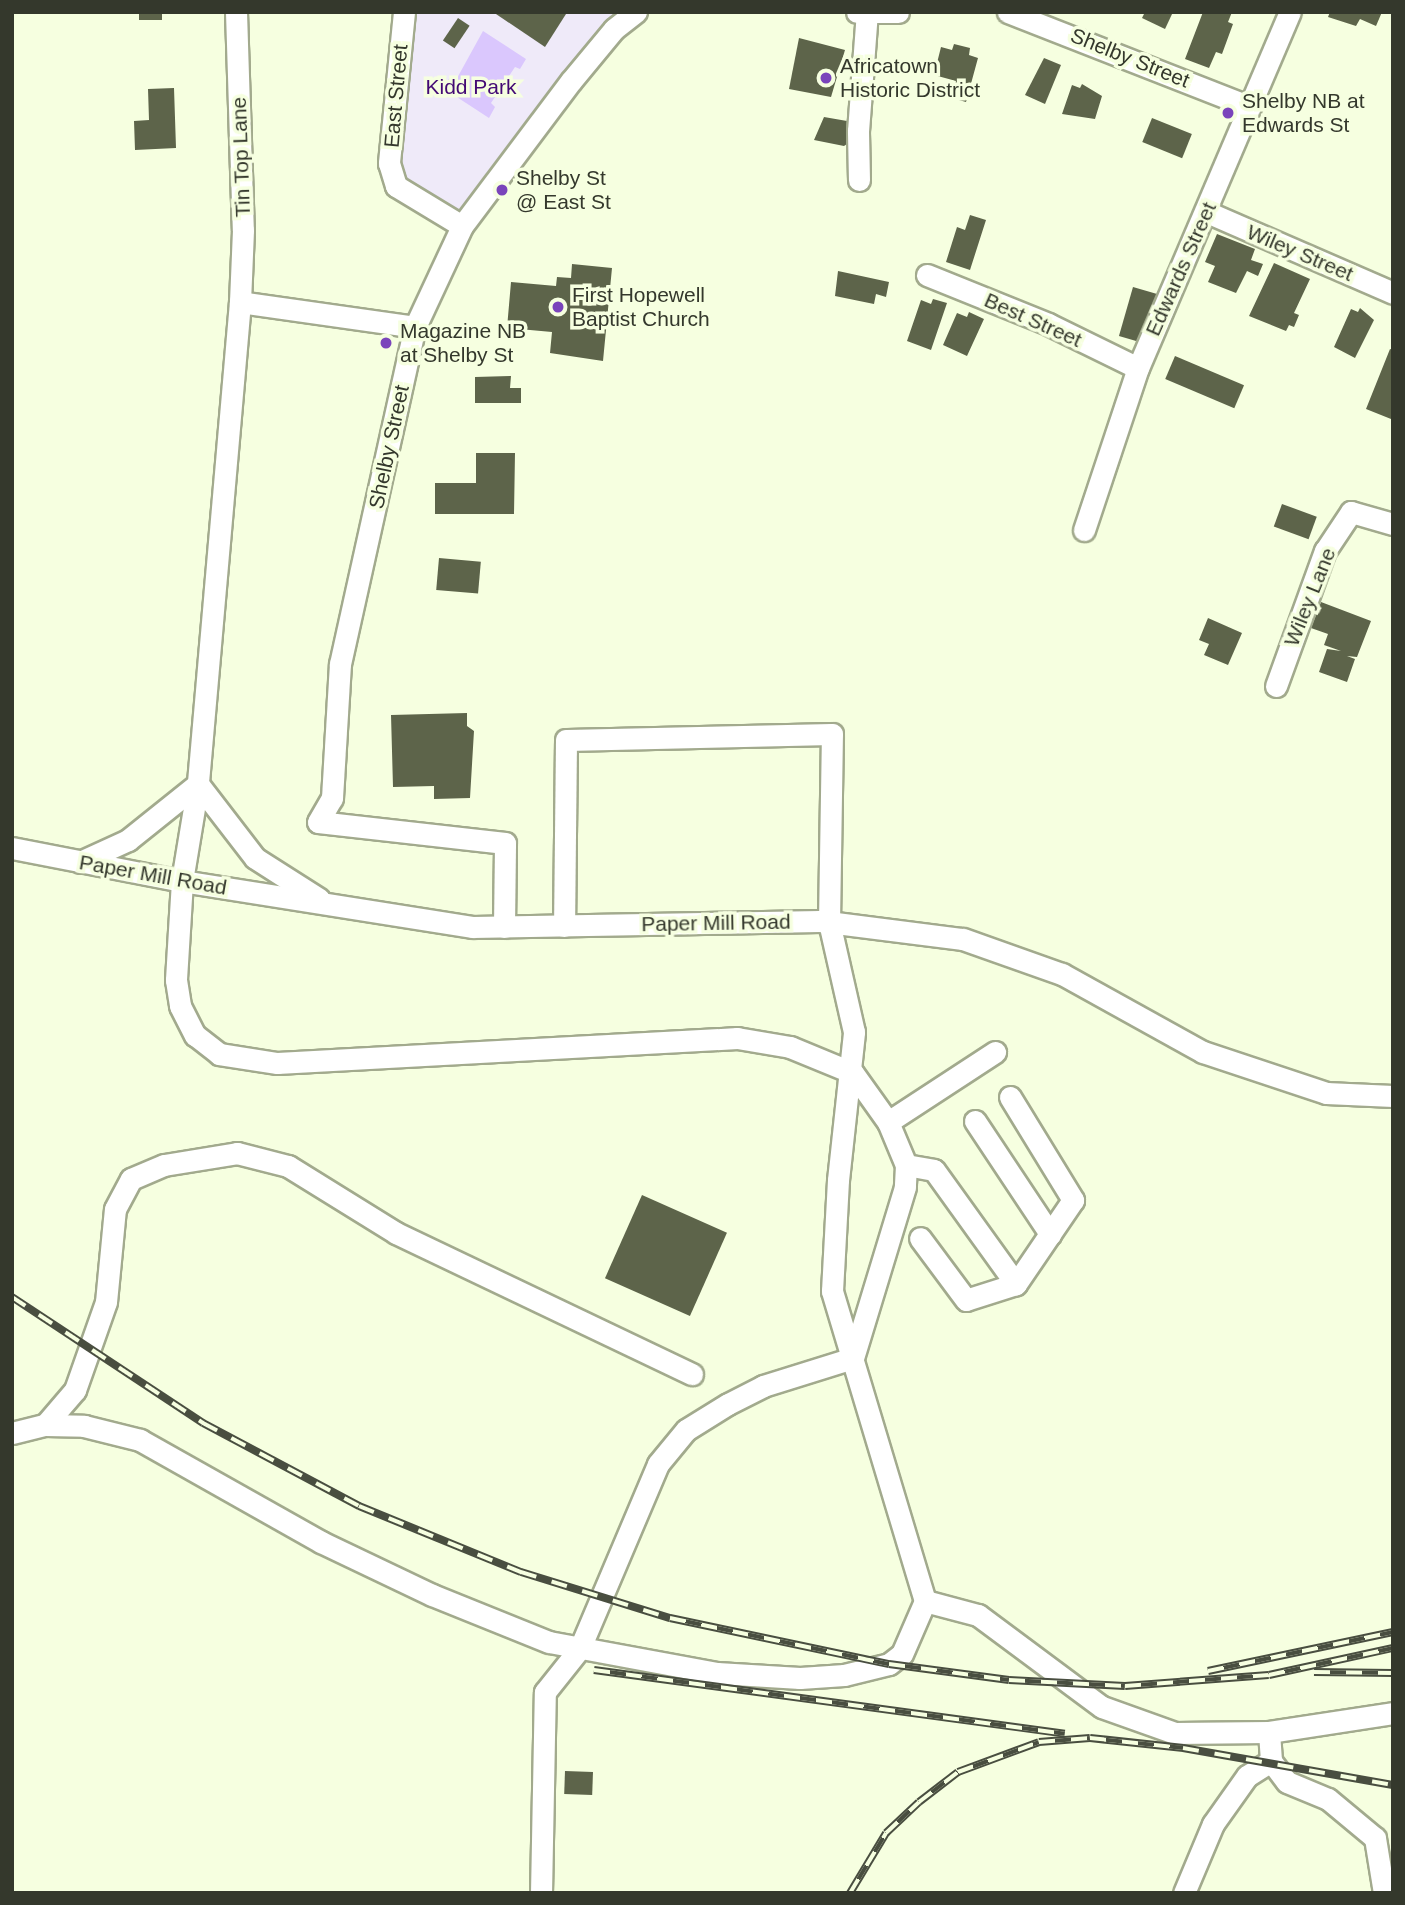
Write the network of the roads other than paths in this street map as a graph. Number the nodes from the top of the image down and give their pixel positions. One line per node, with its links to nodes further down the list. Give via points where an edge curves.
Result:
1 (236, 12): 15 (street, Tin Top Lane, via 243,218)
2 (404, 12): 12 (street, East Street, via 390,163 396,186)
3 (636, 12): 12 (street, Shelby Street, via 614,29 571,81)
4 (857, 12): 8 (street)
5 (898, 12): 8 (street)
6 (1008, 12): 9 (street, Shelby Street)
7 (1290, 12): 9 (street, Edwards Street)
8 (867, 13): 10 (street)
9 (1250, 107): 11 (street, Edwards Street)
10 (859, 180)
11 (1207, 212): 14 (street, Wiley Street); 17 (street, Edwards Street)
12 (462, 226): 16 (street, Shelby Street)
13 (927, 275): 17 (street, Best Street, via 1048,324)
14 (1393, 293)
15 (240, 302): 16 (street); 21 (street, Tin Top Lane)
16 (415, 327): 28 (street, Shelby Street, via 341,664 331,798 318,822 505,843)
17 (1138, 368): 19 (street, Edwards Street)
18 (1393, 524): 20 (street, Wiley Lane, via 1352,512 1325,551)
19 (1084, 530)
20 (1276, 686)
21 (198, 784): 23 (street, via 128,840); 24 (street, Tin Top Lane); 25 (street, via 255,858)
22 (12, 848): 23 (street, Paper Mill Road)
23 (80, 862): 24 (street, Paper Mill Road)
24 (182, 881): 25 (street, Paper Mill Road); 30 (street, Tin Top Lane, via 176,980 180,1006 195,1035 219,1054 277,1063 737,1038 790,1047)
25 (328, 904): 28 (street, Paper Mill Road, via 472,928)
26 (829, 922): 27 (street, Paper Mill Road); 27 (street, via 832,734 566,740); 30 (street, via 854,1032); 31 (street, Paper Mill Road, via 964,939 1062,974 1203,1052 1326,1093)
27 (564, 926): 28 (street, Paper Mill Road)
28 (504, 927)
29 (995, 1052): 34 (street)
30 (853, 1073): 34 (street); 39 (street, via 838,1180 832,1291)
31 (1393, 1096)
32 (1010, 1097): 36 (street, via 1073,1200)
33 (975, 1121): 36 (street)
34 (888, 1122): 35 (street)
35 (906, 1165): 38 (street, via 934,1170); 39 (street, via 905,1187)
36 (1050, 1234): 38 (street)
37 (920, 1238): 38 (street, via 966,1300)
38 (1016, 1284)
39 (853, 1358): 43 (street); 44 (street, via 763,1385 686,1430 658,1464)
40 (692, 1374): 41 (street, via 396,1233 288,1166 237,1153 164,1165 131,1179 115,1209 106,1302 91,1349 75,1390)
41 (45, 1425): 42 (street); 44 (street, via 84,1426 140,1440 321,1542 432,1595 549,1642)
42 (12, 1433)
43 (925, 1601): 44 (street, via 902,1654 889,1664 844,1675 800,1678 717,1673); 46 (street, via 978,1615 1102,1707 1175,1733)
44 (580, 1648): 48 (street, via 544,1692)
45 (1393, 1713): 46 (street)
46 (1269, 1732): 47 (street)
47 (1271, 1761): 49 (street, via 1247,1776 1213,1824); 50 (street, via 1287,1782 1328,1799 1374,1838)
48 (541, 1893)
49 (1184, 1893)
50 (1384, 1893)

